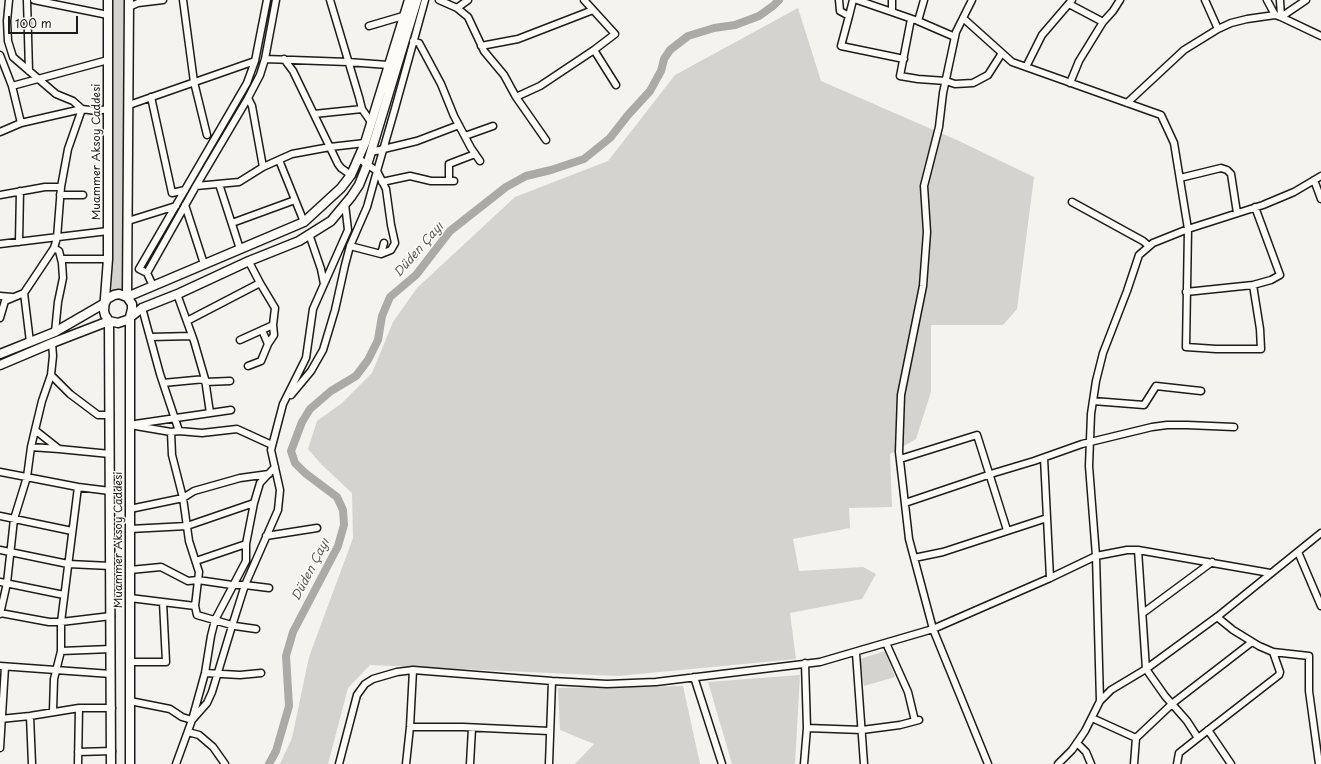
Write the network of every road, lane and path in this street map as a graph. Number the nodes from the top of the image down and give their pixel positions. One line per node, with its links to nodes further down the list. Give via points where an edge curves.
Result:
1 (9, 0): 53 (street, via 8,41)
2 (27, 0): 60 (street)
3 (34, 0): 32 (street)
4 (108, 0): 32 (main road, Muammer Aksoy Caddesi)
5 (163, 0): 28 (street)
6 (183, 0): 63 (street)
7 (267, 0): 55 (street)
8 (276, 0): 50 (street)
9 (330, 0): 56 (street)
10 (408, 0): 34 (main road)
11 (417, 0): 87 (main road)
12 (425, 0): 45 (street)
13 (438, 0): 29 (street)
14 (467, 0): 29 (street)
15 (584, 0): 30 (street)
16 (839, 0): 35 (street, via 840,11)
17 (853, 0): 35 (street)
18 (857, 0): 31 (street)
19 (892, 0): 31 (street)
20 (924, 0): 39 (street)
21 (972, 0): 37 (street)
22 (1120, 0): 40 (street)
23 (1205, 0): 42 (street)
24 (1267, 0): 33 (street)
25 (1280, 0): 36 (street)
26 (1306, 0): 36 (street)
27 (1070, 2): 40 (street); 59 (street, via 1042,36)
28 (129, 4): 71 (main road)
29 (456, 8): 46 (street, via 468,17)
30 (593, 10): 46 (street, via 518,39); 47 (street, via 615,34)
31 (892, 12): 38 (street)
32 (108, 15): 54 (main road, Muammer Aksoy Caddesi)
33 (1274, 15): 36 (street); 42 (street, via 1231,23)
34 (403, 16): 41 (street); 58 (main road)
35 (849, 16): 52 (street, via 841,46)
36 (1281, 17): 43 (street)
37 (963, 18): 44 (street); 48 (street)
38 (911, 19): 39 (street); 52 (street)
39 (918, 21): 44 (street)
40 (1103, 22): 64 (street)
41 (369, 26)
42 (1218, 29): 70 (street, via 1184,50)
43 (1321, 36)
44 (955, 38): 62 (street)
45 (413, 41): 78 (street, via 419,43); 86 (street)
46 (481, 46): 68 (street, via 504,75)
47 (594, 50): 66 (street); 68 (street, via 540,86)
48 (1002, 54): 59 (street, via 1012,62); 62 (street, via 988,75 973,83 955,84)
49 (0, 55): 57 (street)
50 (265, 59): 51 (street); 69 (street)
51 (284, 59): 56 (street); 75 (street)
52 (904, 59): 62 (street, via 900,76)
53 (16, 60): 57 (street); 60 (street)
54 (108, 60): 61 (street); 73 (main road, Muammer Aksoy Caddesi)
55 (255, 61): 63 (street); 103 (street, via 247,83)
56 (348, 62): 58 (street); 74 (street)
57 (2, 64): 65 (street)
58 (388, 65): 76 (main road)
59 (1026, 67): 64 (street)
60 (29, 71): 61 (street)
61 (38, 78): 65 (street); 72 (street, via 56,94 73,101)
62 (946, 81): 186 (street, via 940,127 924,186 927,232 923,286 901,395)
63 (194, 82): 67 (street); 81 (street)
64 (1070, 83): 70 (street)
65 (12, 86): 77 (street)
66 (616, 86)
67 (151, 97): 71 (street); 103 (street, via 172,193)
68 (516, 97): 83 (street)
69 (248, 98): 93 (street, via 252,106); 101 (street)
70 (1127, 103): 97 (street, via 1161,116 1174,143)
71 (129, 105): 116 (main road)
72 (82, 109): 73 (street); 77 (street); 102 (street, via 68,149)
73 (108, 109): 120 (main road, Muammer Aksoy Caddesi)
74 (362, 109): 75 (street); 76 (street)
75 (314, 114): 85 (street)
76 (371, 122): 84 (main road)
77 (21, 123): 80 (street)
78 (459, 125): 82 (street); 86 (street, via 417,141)
79 (493, 126): 82 (street)
80 (0, 132)
81 (207, 135)
82 (464, 136): 88 (street)
83 (546, 140)
84 (365, 143): 85 (street); 89 (main road)
85 (330, 147): 90 (street, via 292,154); 95 (street, via 341,168)
86 (383, 149): 87 (street); 94 (street)
87 (371, 152): 92 (main road)
88 (475, 154): 91 (street); 99 (street, via 449,164 451,181 431,182 410,176)
89 (358, 159): 92 (street); 95 (main road)
90 (279, 160): 93 (street); 109 (street)
91 (480, 161)
92 (367, 165): 94 (street); 111 (main road, via 358,186)
93 (263, 167): 100 (street, via 239,182)
94 (377, 171): 99 (street); 126 (street, via 367,208)
95 (351, 174): 117 (main road, via 341,188)
96 (1321, 176): 98 (street)
97 (1180, 178): 115 (street, via 1221,168 1227,170 1231,174); 119 (street)
98 (1314, 180): 108 (street); 114 (street, via 1294,192)
99 (382, 182): 130 (street, via 386,189 395,243 391,250)
100 (219, 184): 101 (street); 118 (street)
101 (196, 186): 113 (street)
102 (61, 187): 104 (street); 106 (street)
103 (184, 190): 112 (street)
104 (20, 191): 105 (street); 123 (street)
105 (0, 195)
106 (60, 195): 107 (street); 122 (street)
107 (83, 195)
108 (1321, 199)
109 (295, 200): 117 (street); 118 (street)
110 (1072, 202): 127 (street)
111 (345, 204): 121 (main road, via 331,221); 137 (street, via 348,230)
112 (176, 206): 116 (street); 135 (street, via 139,268)
113 (185, 206): 134 (street); 135 (street)
114 (1255, 207): 115 (street); 138 (street, via 1280,275)
115 (1238, 213): 119 (street)
116 (128, 221): 145 (main road)
117 (304, 222): 129 (main road)
118 (232, 223): 129 (street)
119 (1188, 229): 127 (street); 140 (street)
120 (108, 232): 122 (street); 132 (main road, Muammer Aksoy Caddesi)
121 (309, 234): 133 (main road, via 299,241); 137 (street)
122 (57, 238): 123 (street); 128 (street)
123 (19, 242): 125 (street)
124 (384, 243): 130 (street)
125 (0, 244)
126 (350, 246): 130 (street); 170 (street, via 323,350 311,370)
127 (1149, 246): 169 (street, via 1140,255 1103,353)
128 (54, 248): 131 (street); 141 (street)
129 (240, 249): 134 (main road)
130 (381, 254)
131 (61, 259): 132 (street); 154 (street, via 63,278)
132 (108, 259): 146 (main road, Muammer Aksoy Caddesi)
133 (249, 262): 136 (street); 142 (main road)
134 (204, 264): 139 (main road)
135 (147, 273): 139 (street)
136 (260, 283): 151 (street); 152 (street, via 275,308)
137 (324, 284): 170 (street, via 313,309 306,358)
138 (1253, 285): 140 (street); 140 (street, via 1261,349 1186,347)
139 (153, 286): 145 (main road)
140 (1186, 292)
141 (24, 293): 144 (street); 158 (street)
142 (177, 294): 147 (main road); 151 (street)
143 (0, 296): 144 (street)
144 (12, 297): 149 (street, via 5,301)
145 (127, 298): 146 (main road, via 119,294 114,295); 148 (main road, via 132,304)
146 (105, 303): 150 (main road, via 105,315); 154 (main road)
147 (142, 308): 148 (main road); 156 (street)
148 (130, 317): 150 (main road, via 123,323); 175 (main road, Muammer Aksoy Caddesi)
149 (0, 318)
150 (109, 321): 159 (main road); 173 (main road, Muammer Aksoy Caddesi)
151 (187, 321): 155 (street)
152 (273, 325): 153 (street); 160 (street, via 274,335)
153 (262, 330): 157 (street); 160 (street)
154 (55, 332): 158 (main road)
155 (192, 336): 156 (street); 165 (street)
156 (150, 337): 167 (street)
157 (240, 340)
158 (30, 342): 161 (main road)
159 (52, 343): 162 (main road); 164 (street, via 54,356)
160 (268, 344): 163 (street, via 261,361)
161 (0, 354)
162 (0, 365)
163 (248, 366)
164 (51, 375): 173 (street, via 70,394 98,415); 177 (street)
165 (205, 380): 166 (street); 167 (street); 172 (street)
166 (230, 381)
167 (163, 383): 174 (street)
168 (1200, 391): 169 (street, via 1156,386 1144,405)
169 (1093, 401): 180 (street)
170 (283, 404): 181 (street)
171 (231, 410): 172 (street)
172 (210, 413): 174 (street)
173 (110, 415): 184 (main road, Muammer Aksoy Caddesi)
174 (174, 417): 175 (street); 178 (street)
175 (131, 425): 179 (street); 197 (main road, Muammer Aksoy Caddesi)
176 (1234, 426): 180 (street, via 1167,425)
177 (35, 430): 182 (street); 183 (street)
178 (179, 431): 179 (street); 181 (street, via 202,433 237,429)
179 (171, 432): 194 (street, via 172,455)
180 (1090, 442): 185 (street); 213 (street, via 1089,466)
181 (272, 445): 187 (street)
182 (31, 447): 183 (street); 191 (street)
183 (59, 449): 184 (street)
184 (110, 454): 193 (main road, Muammer Aksoy Caddesi)
185 (1044, 458): 190 (street); 199 (street)
186 (900, 459): 190 (street, via 977,435); 195 (street)
187 (275, 467): 189 (street); 207 (street, via 280,490 278,510)
188 (0, 472): 191 (street)
189 (269, 474): 194 (street, via 240,478 194,491); 196 (street, via 260,483)
190 (990, 474): 195 (street); 204 (street)
191 (27, 477): 192 (street); 200 (street)
192 (78, 487): 193 (street); 205 (street)
193 (110, 491): 218 (main road, Muammer Aksoy Caddesi)
194 (183, 498): 197 (street); 201 (street)
195 (905, 503): 214 (street)
196 (254, 504): 201 (street); 208 (street)
197 (130, 509): 203 (main road, Muammer Aksoy Caddesi)
198 (0, 516): 200 (street)
199 (1047, 518): 204 (street); 221 (street)
200 (14, 519): 205 (street); 211 (street)
201 (187, 526): 203 (street); 215 (street)
202 (317, 528): 207 (street)
203 (130, 529): 219 (main road, Muammer Aksoy Caddesi)
204 (1007, 530): 214 (street, via 943,552)
205 (72, 532): 217 (street)
206 (1321, 533): 212 (street)
207 (266, 536): 226 (street)
208 (246, 544): 215 (street); 225 (street, via 246,561)
209 (0, 550): 211 (street)
210 (1138, 550): 213 (street); 216 (street); 234 (street)
211 (10, 552): 217 (street); 224 (street)
212 (1298, 552): 220 (street); 232 (street)
213 (1096, 556): 221 (street); 261 (street)
214 (914, 558): 241 (street)
215 (196, 562): 222 (street)
216 (1212, 562): 220 (street); 234 (street)
217 (68, 564): 218 (street); 228 (street)
218 (111, 566): 235 (main road, Muammer Aksoy Caddesi)
219 (130, 570): 222 (street, via 161,566 188,581); 229 (main road, Muammer Aksoy Caddesi)
220 (1270, 573): 236 (street)
221 (1050, 578): 241 (street)
222 (198, 580): 225 (street); 231 (street)
223 (0, 582): 224 (street)
224 (7, 583): 228 (street); 233 (street)
225 (232, 585): 226 (street); 237 (street)
226 (245, 585): 227 (street); 239 (street)
227 (269, 588)
228 (64, 595): 238 (street)
229 (130, 598): 230 (street); 248 (main road, Muammer Aksoy Caddesi)
230 (164, 602): 231 (street); 248 (street, via 166,662)
231 (195, 606): 237 (street, via 197,615)
232 (1321, 606)
233 (0, 613): 238 (street)
234 (1143, 613): 251 (street)
235 (111, 616): 238 (street); 244 (main road, Muammer Aksoy Caddesi)
236 (1217, 617): 242 (street); 251 (street)
237 (215, 620): 239 (street); 254 (street)
238 (61, 622): 245 (street)
239 (232, 626): 240 (street); 257 (street)
240 (256, 629)
241 (934, 630): 243 (street); 296 (street)
242 (1252, 642): 246 (street); 262 (street)
243 (886, 643): 247 (street); 273 (street, via 908,692 917,721)
244 (111, 649): 245 (street); 256 (main road, Muammer Aksoy Caddesi)
245 (61, 651): 253 (street)
246 (1273, 652): 274 (street, via 1279,675); 302 (street, via 1308,656 1309,691)
247 (856, 653): 249 (street); 273 (street)
248 (130, 662): 260 (main road, Muammer Aksoy Caddesi)
249 (805, 664): 258 (street); 272 (street)
250 (2, 666): 253 (street); 268 (street)
251 (1146, 669): 261 (street, via 1111,690); 262 (street)
252 (413, 670): 259 (street); 270 (street); 289 (street, via 382,676 365,684 357,695)
253 (56, 671): 256 (street); 265 (street)
254 (205, 673): 257 (street); 269 (street)
255 (261, 673): 257 (street)
256 (111, 674): 264 (main road, Muammer Aksoy Caddesi)
257 (218, 674): 269 (street, via 207,703)
258 (694, 677): 259 (street, via 607,684); 293 (street)
259 (552, 681): 275 (street)
260 (130, 701): 269 (street, via 170,709); 286 (main road, Muammer Aksoy Caddesi)
261 (1100, 701): 267 (street)
262 (1173, 703): 277 (street); 278 (street)
263 (79, 708): 264 (street); 265 (street); 282 (street)
264 (112, 708): 281 (main road, Muammer Aksoy Caddesi)
265 (53, 711): 266 (street)
266 (30, 716): 268 (street); 283 (street)
267 (1092, 718): 277 (street); 279 (street)
268 (1, 719): 280 (street)
269 (192, 720): 276 (street)
270 (410, 727): 271 (street); 290 (street)
271 (472, 728): 275 (street); 291 (street)
272 (807, 728): 273 (street); 294 (street)
273 (862, 730): 295 (street)
274 (1208, 730): 278 (street); 301 (street)
275 (549, 731): 292 (street)
276 (188, 732): 287 (street); 288 (street, via 198,735 213,746)
277 (1136, 738): 299 (street)
278 (1198, 738): 300 (street, via 1179,753)
279 (1077, 743): 297 (street); 298 (street, via 1086,752)
280 (0, 748)
281 (112, 751): 282 (street); 285 (main road, Muammer Aksoy Caddesi)
282 (78, 752): 284 (street)
283 (32, 764)
284 (78, 764)
285 (111, 764)
286 (130, 764)
287 (176, 764)
288 (225, 764)
289 (339, 764)
290 (406, 764)
291 (470, 764)
292 (549, 764)
293 (722, 764)
294 (804, 764)
295 (864, 764)
296 (988, 764)
297 (1058, 764)
298 (1090, 764)
299 (1134, 764)
300 (1177, 764)
301 (1231, 764)
302 (1319, 764)

